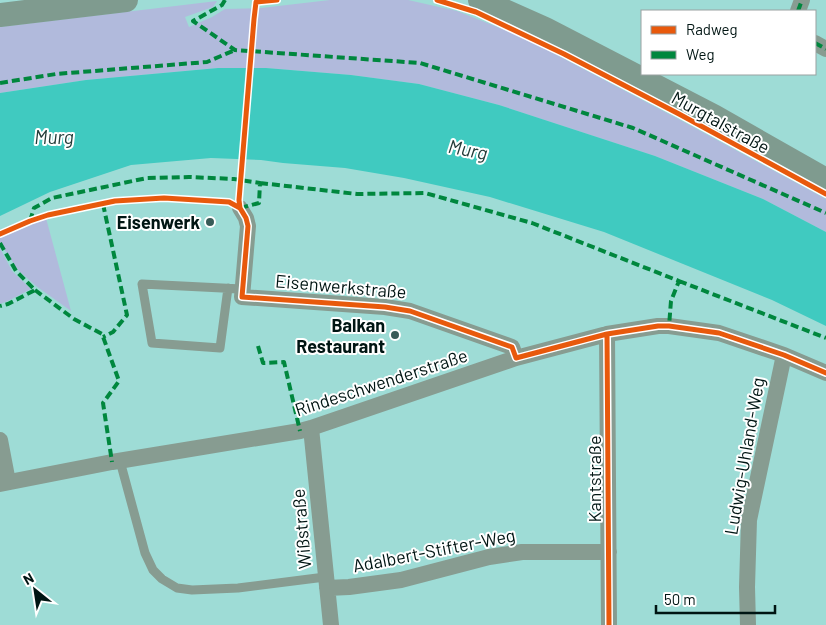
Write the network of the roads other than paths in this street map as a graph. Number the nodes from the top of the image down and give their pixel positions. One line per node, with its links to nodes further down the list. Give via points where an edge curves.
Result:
1 (126, 0): 3 (street)
2 (480, 0): 4 (street, Murgtalstraße, via 554,33 715,117)
3 (0, 15)
4 (826, 180)
5 (240, 208): 6 (street, via 248,226)
6 (235, 289): 6 (lane, via 142,284 152,343 220,348); 9 (street, Eisenwerkstraße, via 242,297 410,311 512,347)
7 (607, 334): 8 (street, Rindeschwenderstraße, via 669,326 719,333); 9 (street, Rindeschwenderstraße); 15 (street, Kantstraße)
8 (784, 355): 10 (street, Rindeschwenderstraße); 19 (street, Ludwig-Uhland-Weg, via 749,520)
9 (516, 358): 11 (street, Rindeschwenderstraße)
10 (826, 373)
11 (311, 428): 13 (street, Rindeschwenderstraße); 16 (street, Wißstraße)
12 (0, 440): 14 (street)
13 (120, 460): 14 (street, Rindeschwenderstraße); 16 (lane, Adalbert-Stifter-Weg, via 145,553 153,570 177,588 192,590)
14 (4, 483)
15 (609, 552): 16 (street, Adalbert-Stifter-Weg, via 522,552 489,557 401,580 348,587); 18 (street, Kantstraße)
16 (326, 583): 17 (street, Wißstraße)
17 (331, 625)
18 (609, 625)
19 (748, 625)

